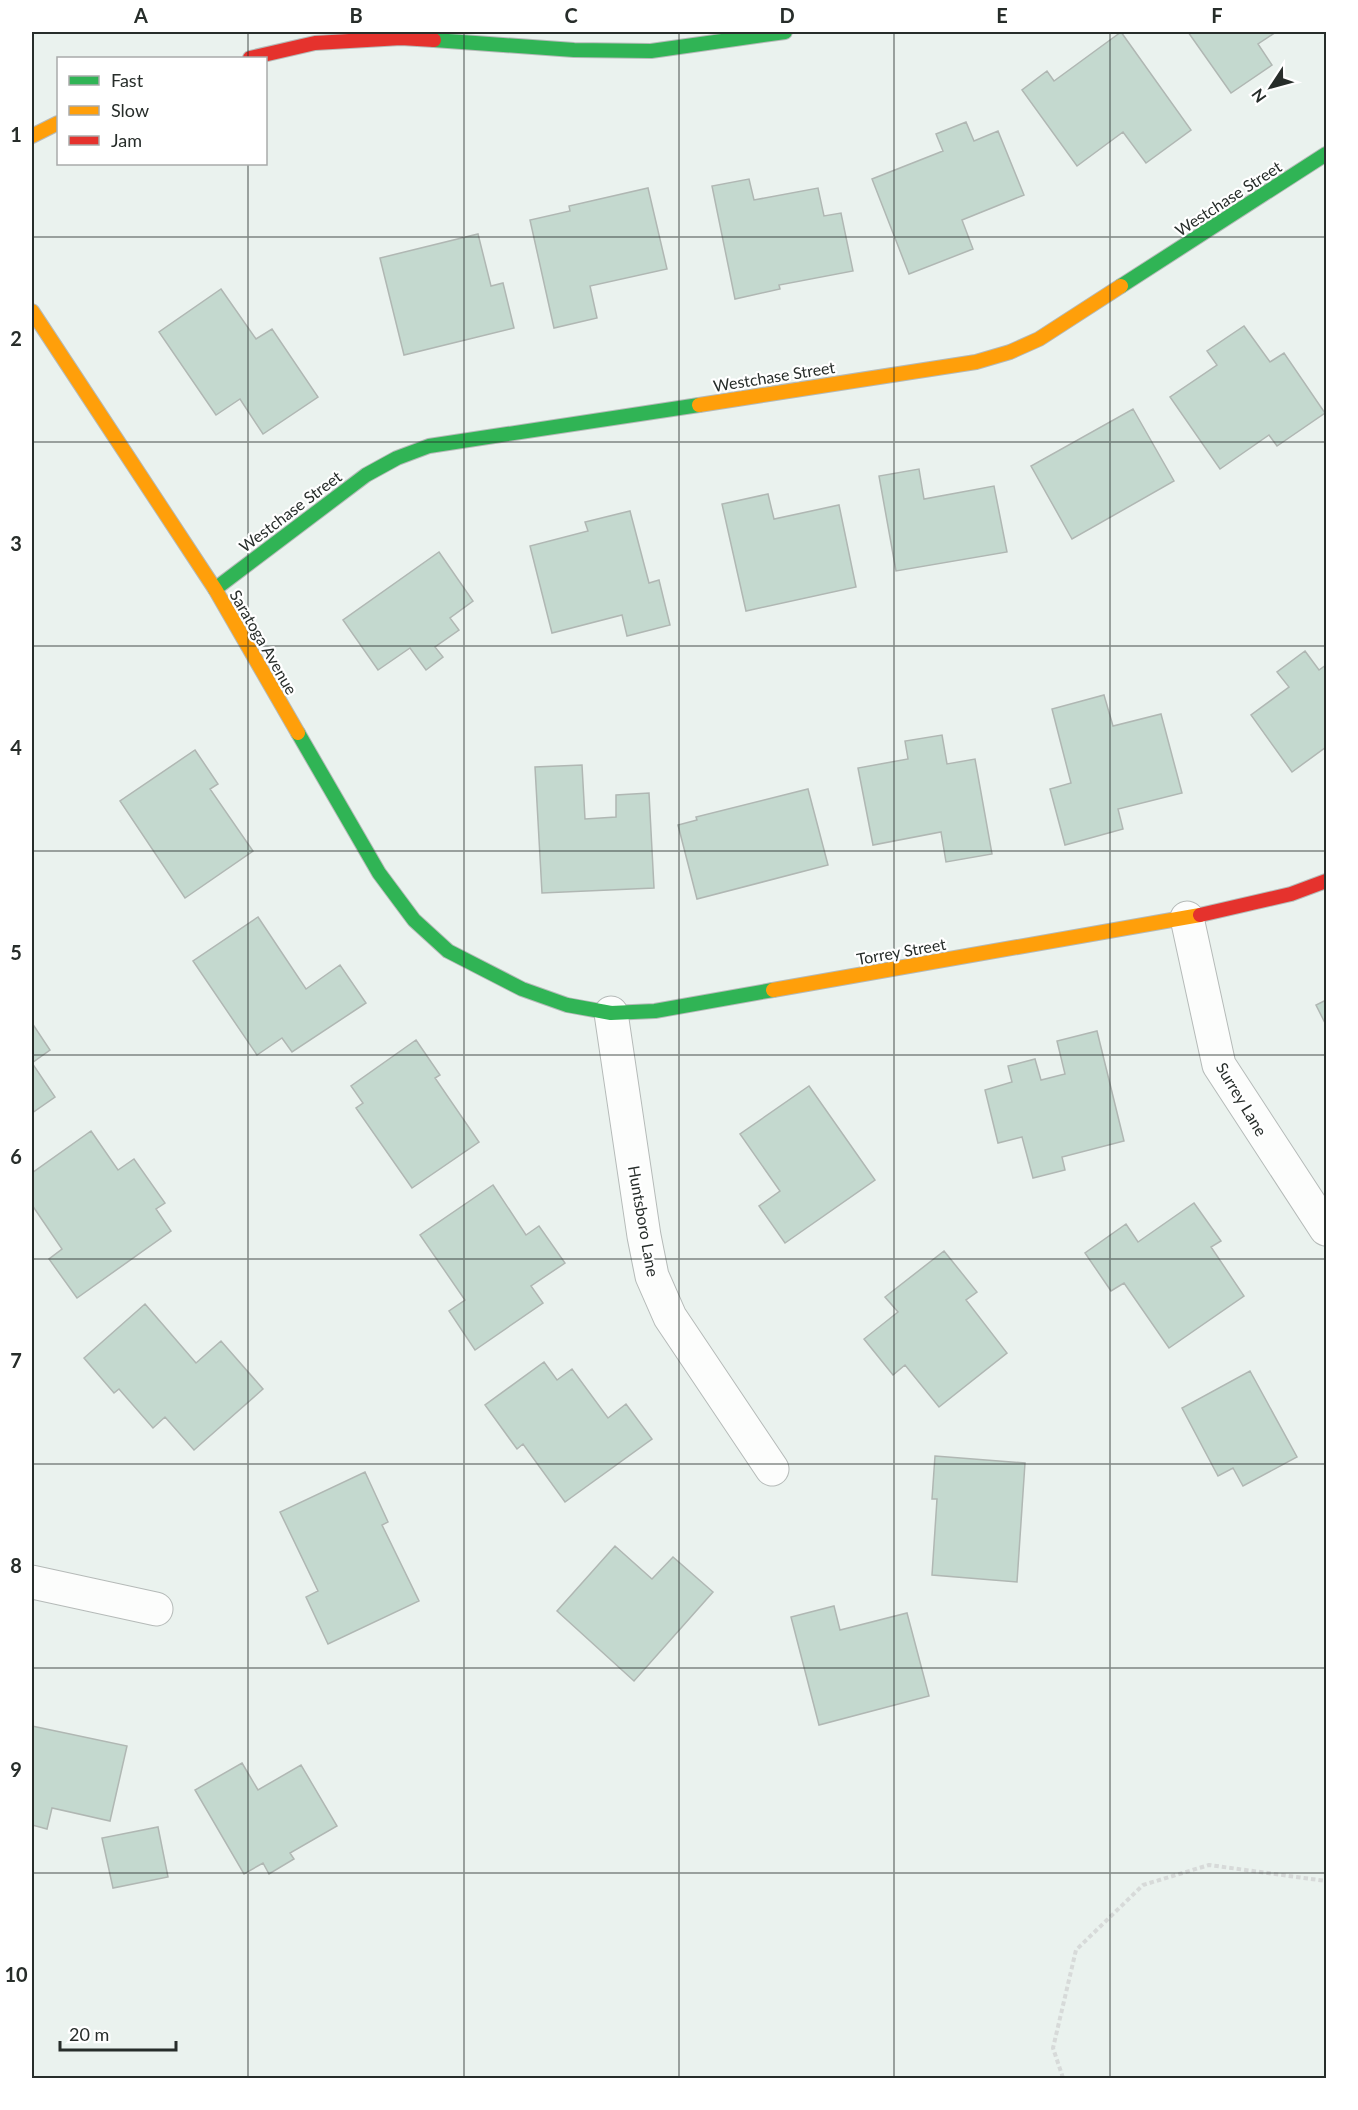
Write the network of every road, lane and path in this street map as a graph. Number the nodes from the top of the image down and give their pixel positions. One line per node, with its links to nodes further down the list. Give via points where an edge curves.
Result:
1 (784, 32): 2 (street, via 651,51 401,38 315,43)
2 (254, 57)
3 (57, 124): 4 (street)
4 (32, 136)
5 (1326, 154): 7 (street, Westchase Street, via 1039,339 1010,352 976,362 429,446 366,475)
6 (32, 311): 7 (street, Saratoga Avenue)
7 (215, 589): 10 (street, Saratoga Avenue, via 379,873 414,920 448,951)
8 (1326, 881): 9 (street, Torrey Street, via 1291,894)
9 (1187, 918): 11 (street, Torrey Street, via 655,1011); 12 (street, Surrey Lane, via 1219,1065)
10 (484, 971): 11 (street, Torrey Street, via 567,1005)
11 (611, 1013): 13 (street, Huntsboro Lane, via 652,1276 670,1317)
12 (1326, 1229)
13 (772, 1469)
14 (32, 1582): 15 (street)
15 (156, 1609)
16 (1326, 1881): 17 (path, via 1209,1865 1143,1886 1076,1950 1053,2048)
17 (1063, 2079)

